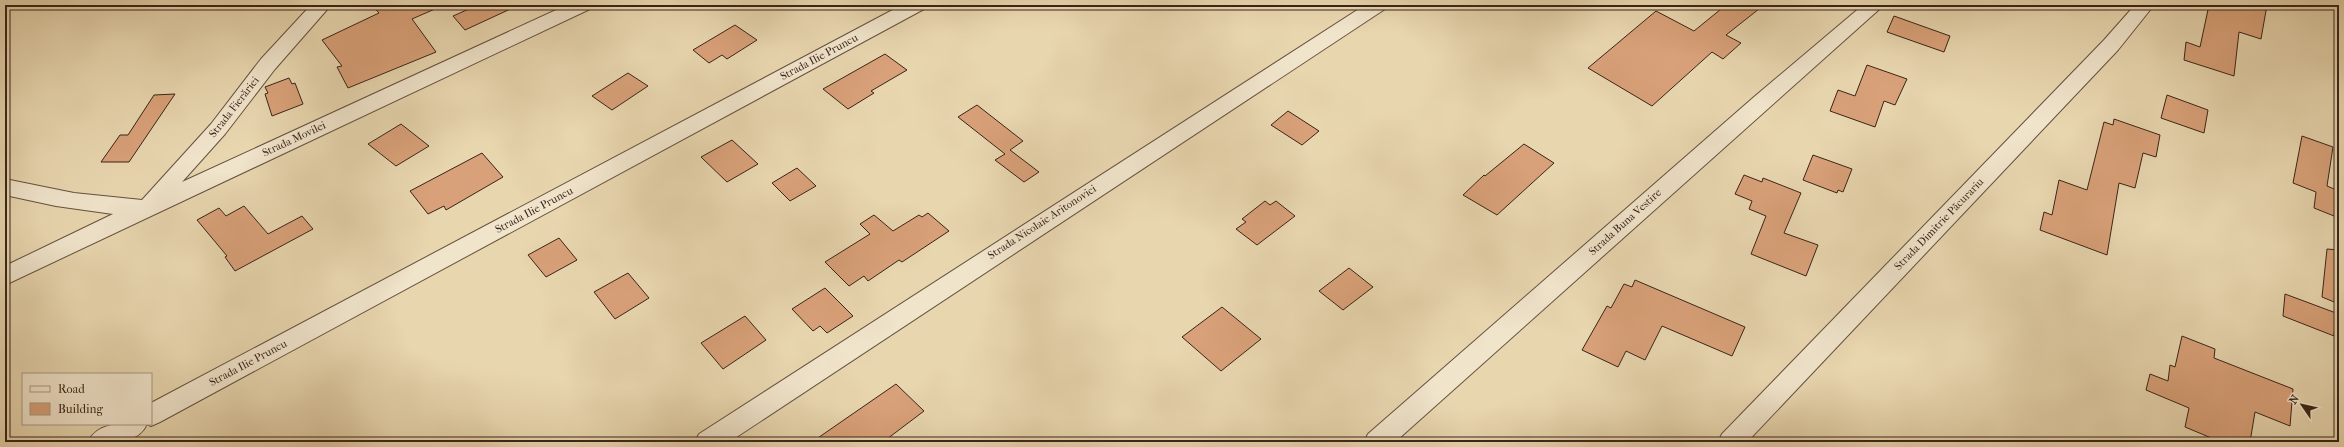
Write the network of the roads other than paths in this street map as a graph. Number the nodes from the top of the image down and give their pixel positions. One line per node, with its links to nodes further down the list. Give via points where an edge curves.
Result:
1 (583, 5): 8 (street, Strada Movilei)
2 (917, 5): 10 (street, Strada Ilie Pruncu)
3 (1378, 5): 13 (street, Strada Nicolaie Aritonovici)
4 (1875, 5): 14 (street, Strada Buna Vestire, via 1761,102)
5 (2146, 5): 15 (street, Strada Dimitrie Păcurariu, via 2111,45)
6 (323, 7): 8 (street, Strada Fierăriei, via 268,64 218,129)
7 (5, 187): 8 (street, via 55,199 113,207)
8 (146, 208): 9 (street, Strada Movilei)
9 (5, 276)
10 (152, 414)
11 (133, 425): 12 (street)
12 (101, 442)
13 (708, 442)
14 (1377, 442)
15 (1731, 442)

